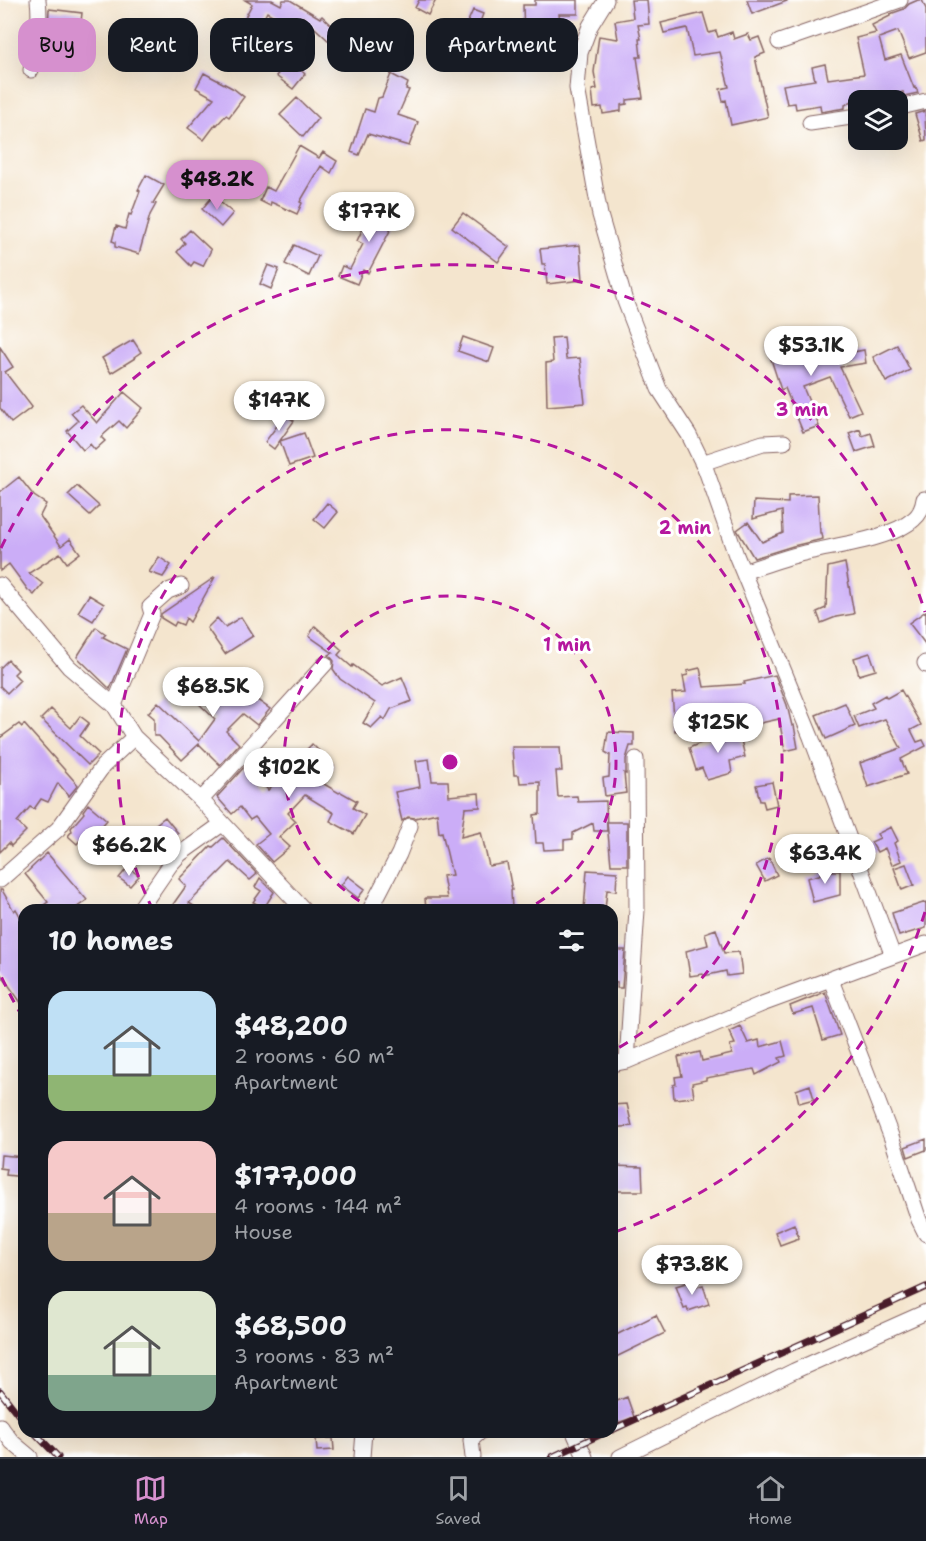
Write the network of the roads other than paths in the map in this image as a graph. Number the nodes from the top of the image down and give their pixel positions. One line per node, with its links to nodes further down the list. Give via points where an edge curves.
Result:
1 (38, 0): 4 (street)
2 (606, 0): 11 (street, via 580,53 577,88 600,215 625,300 659,389)
3 (900, 0): 5 (street)
4 (40, 18)
5 (779, 42)
6 (926, 101): 7 (street)
7 (908, 105)
8 (848, 117): 9 (street)
9 (810, 123)
10 (784, 442): 11 (street, via 763,442)
11 (702, 463): 13 (street)
12 (924, 498): 13 (street, via 916,518 884,534)
13 (743, 572): 28 (street, via 811,737)
14 (0, 585): 17 (street, via 69,667)
15 (181, 586): 17 (street, via 168,591 150,607 152,614)
16 (325, 664): 20 (street)
17 (114, 705): 18 (street)
18 (134, 737): 20 (street); 23 (street, via 103,766 58,829)
19 (636, 759): 30 (street, via 637,910)
20 (201, 800): 21 (street)
21 (222, 825): 24 (street, via 170,865); 25 (street)
22 (410, 826): 26 (street)
23 (0, 880)
24 (143, 904)
25 (294, 904)
26 (373, 904)
27 (926, 944): 28 (street)
28 (893, 956): 29 (street)
29 (831, 980): 30 (street); 31 (street)
30 (619, 1062)
31 (926, 1234)
32 (926, 1312): 41 (street, via 794,1371)
33 (0, 1426): 37 (street)
34 (364, 1438): 38 (street)
35 (473, 1438): 39 (street)
36 (577, 1438): 40 (street)
37 (30, 1457)
38 (362, 1457)
39 (473, 1457)
40 (585, 1457)
41 (620, 1457)

